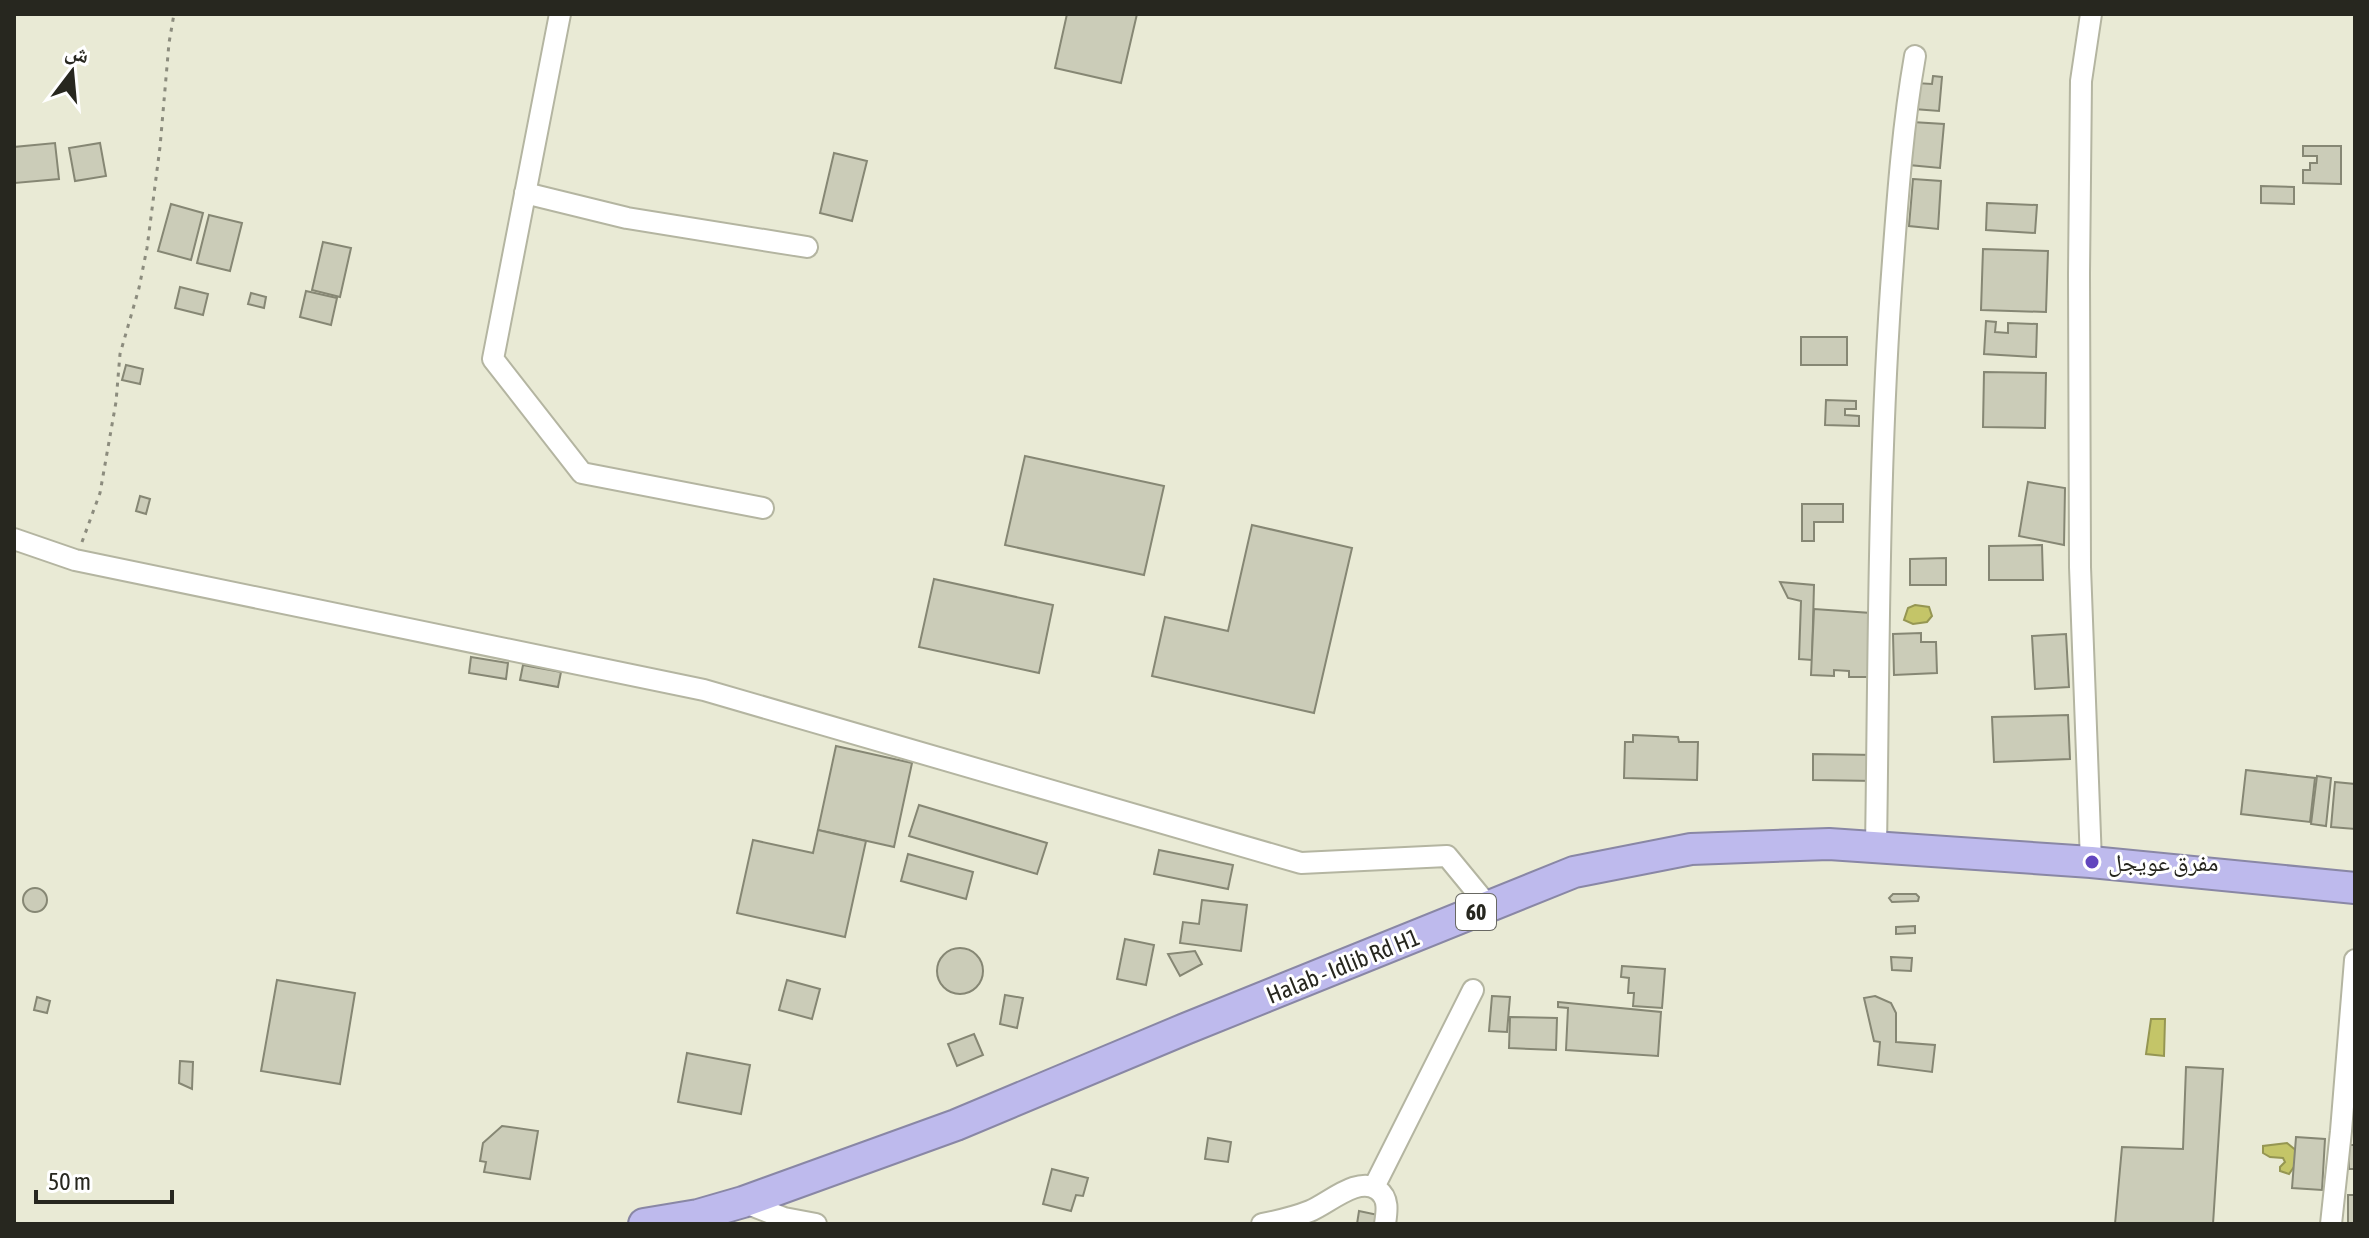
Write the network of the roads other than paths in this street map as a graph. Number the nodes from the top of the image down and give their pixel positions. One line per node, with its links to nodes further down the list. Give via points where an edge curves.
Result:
1 (560, 14): 4 (street)
2 (2091, 14): 9 (street, via 2081,81 2079,290 2080,567)
3 (1915, 56): 8 (street, via 1904,129 1886,373)
4 (525, 193): 5 (street, via 627,218); 6 (street, via 493,359 582,473)
5 (807, 247)
6 (763, 508)
7 (14, 539): 11 (street, via 75,560 704,690 1301,863 1447,856)
8 (1876, 848): 9 (highway, Halab - Idlib Rd H1 / 60); 11 (highway, Halab - Idlib Rd H1 / 60, via 1829,844 1691,849 1574,872)
9 (2091, 862): 10 (highway, Halab - Idlib Rd H1 / 60)
10 (2355, 888)
11 (1489, 907): 15 (highway, Halab - Idlib Rd H1 / 60, via 956,1125)
12 (2355, 960): 20 (street)
13 (1473, 990): 14 (street)
14 (1374, 1187): 18 (street, via 1355,1186 1307,1212); 19 (street, via 1386,1201)
15 (743, 1202): 16 (highway, Halab - Idlib Rd H1 / 60); 17 (street)
16 (644, 1224)
17 (816, 1224)
18 (1262, 1224)
19 (1385, 1224)
20 (2331, 1224)

